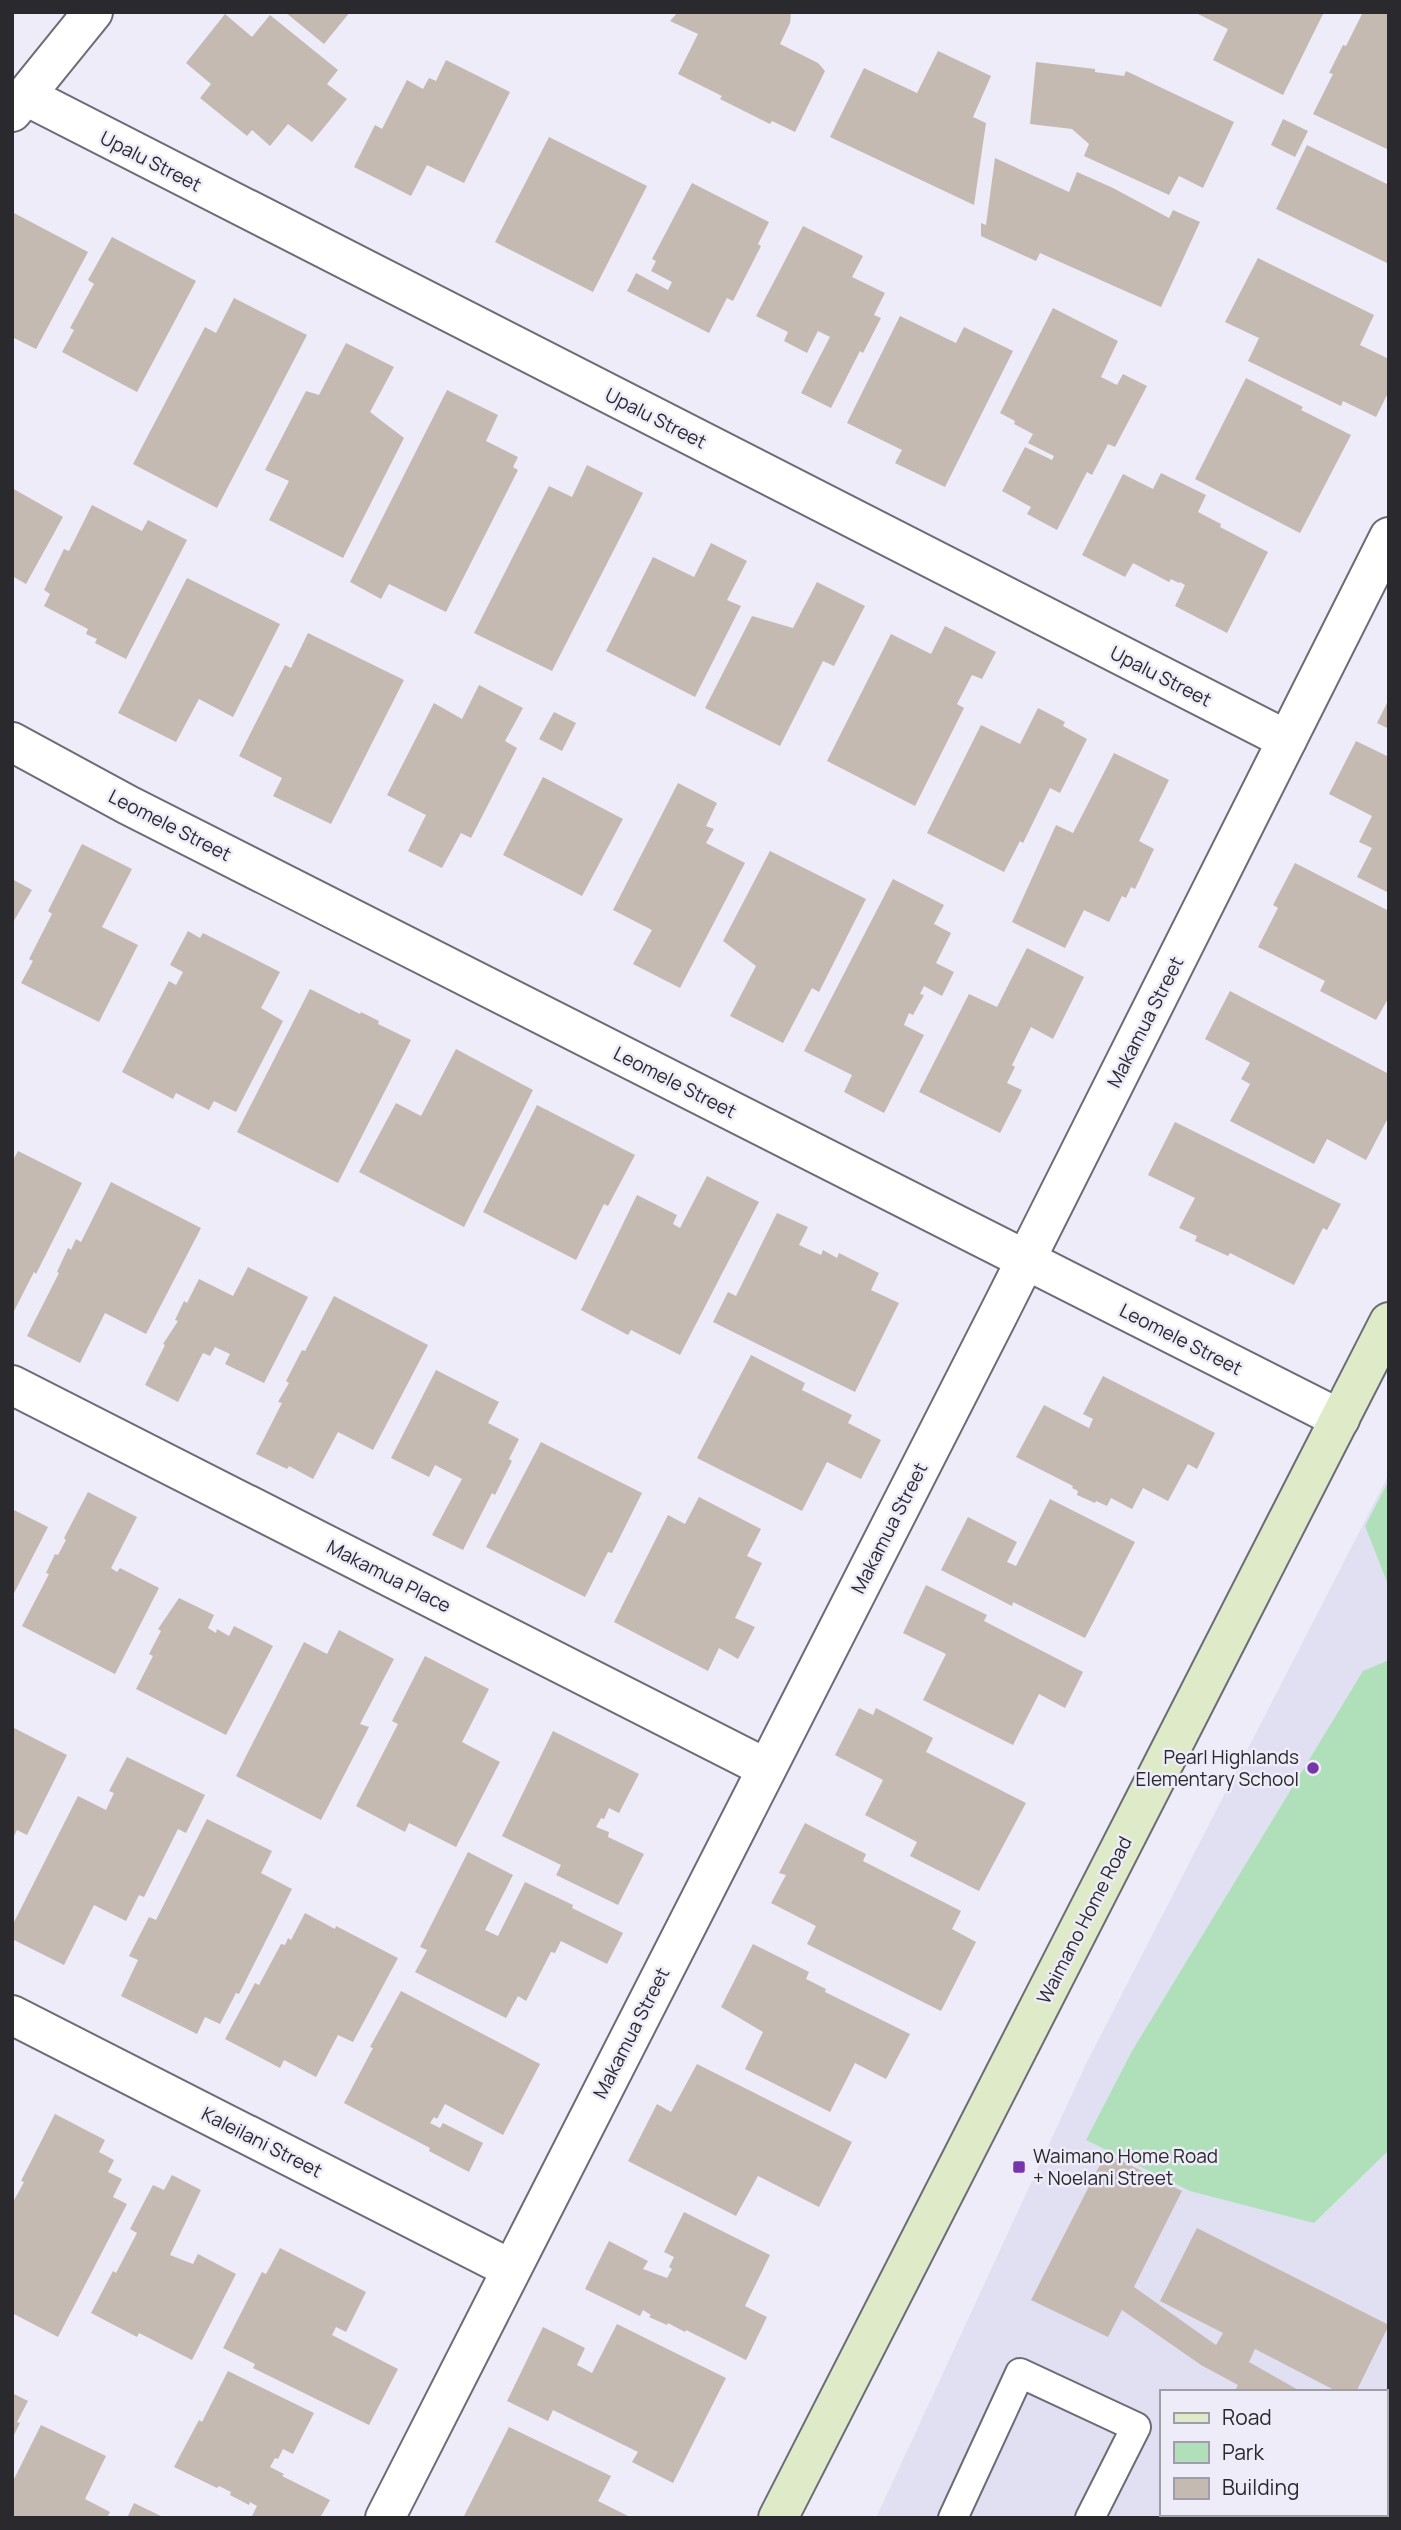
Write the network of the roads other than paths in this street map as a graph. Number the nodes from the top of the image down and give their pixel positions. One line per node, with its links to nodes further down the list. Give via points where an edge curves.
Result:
1 (93, 12): 2 (street)
2 (19, 104): 4 (street, Upalu Street)
3 (1389, 537): 4 (street, Makamua Street)
4 (1287, 740): 6 (street, Makamua Street)
5 (12, 742): 6 (street, Leomele Street)
6 (1026, 1260): 9 (street, Leomele Street); 10 (street, Makamua Street)
7 (1389, 1322): 9 (main road, Waimano Home Road)
8 (12, 1385): 10 (street, Makamua Place)
9 (1340, 1419): 14 (main road, Waimano Home Road)
10 (766, 1768): 12 (street, Makamua Street)
11 (12, 2015): 12 (street, Kaleilani Street)
12 (511, 2269): 13 (street, Makamua Street)
13 (385, 2518)
14 (778, 2518)
15 (953, 2518): 16 (lane, via 1020,2373 1136,2427)
16 (1090, 2518)

